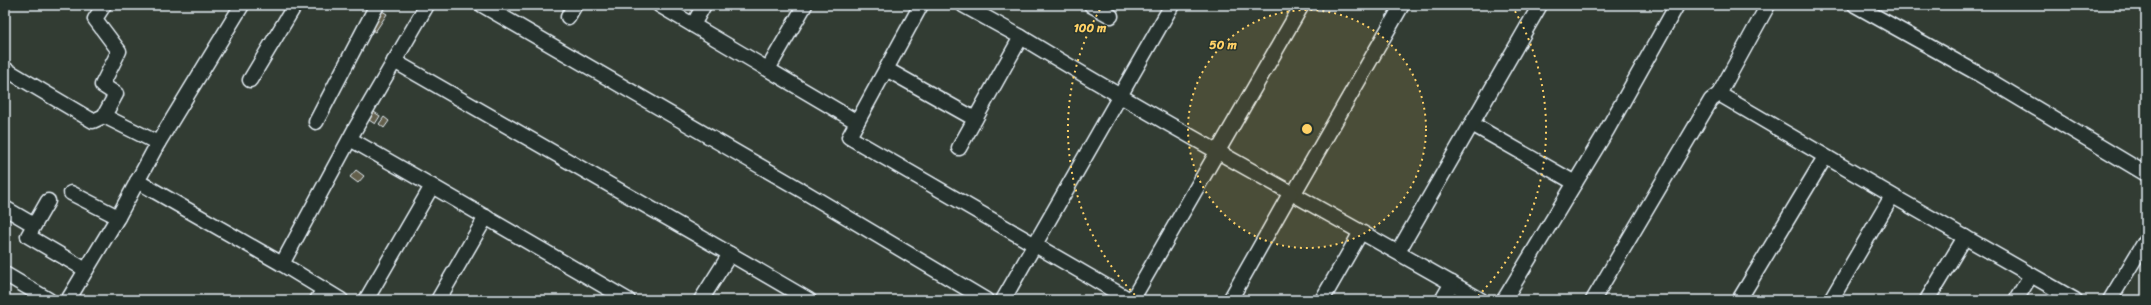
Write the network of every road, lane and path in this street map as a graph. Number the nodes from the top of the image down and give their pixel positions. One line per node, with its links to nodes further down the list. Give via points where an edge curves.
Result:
1 (104, 5): 30 (street, via 96,19 119,51 102,85 116,94)
2 (242, 5): 36 (street)
3 (295, 5): 27 (street)
4 (377, 5): 32 (street)
5 (427, 5): 23 (street)
6 (482, 5): 72 (street, via 804,191)
7 (659, 5): 21 (street)
8 (704, 5): 21 (street)
9 (805, 5): 25 (street)
10 (921, 5): 26 (street)
11 (963, 5): 22 (street)
12 (1091, 5): 20 (street)
13 (1172, 5): 29 (street)
14 (1302, 5): 38 (street)
15 (1402, 5): 44 (street)
16 (1540, 5): 34 (street)
17 (1677, 5): 42 (street)
18 (1768, 5): 28 (street)
19 (1855, 5): 40 (street, via 1984,77)
20 (1112, 16)
21 (693, 25): 25 (street)
22 (1021, 37): 29 (street); 31 (street)
23 (394, 61): 35 (street); 57 (street)
24 (5, 69): 30 (street, via 93,121)
25 (768, 69): 33 (street)
26 (886, 69): 31 (street); 33 (street)
27 (250, 80)
28 (1719, 94): 39 (street); 80 (street, via 1711,100)
29 (1120, 97): 38 (street); 55 (street)
30 (104, 116): 36 (street)
31 (975, 119): 37 (street)
32 (316, 122)
33 (857, 122): 55 (street, via 849,137)
34 (1472, 124): 42 (street); 56 (street)
35 (350, 139): 43 (street); 58 (street)
36 (158, 142): 41 (street)
37 (959, 148)
38 (1217, 152): 44 (street); 74 (street)
39 (1826, 156): 46 (street); 81 (street)
40 (2146, 174)
41 (138, 181): 49 (street); 58 (street)
42 (1575, 183): 79 (street)
43 (432, 186): 50 (street); 67 (street)
44 (1292, 192): 52 (street); 75 (street)
45 (71, 193): 49 (street)
46 (1892, 196): 53 (street); 82 (street)
47 (48, 201): 51 (street)
48 (5, 208): 51 (street)
49 (118, 217): 59 (street)
50 (486, 217): 68 (street); 69 (street)
51 (34, 225): 59 (street, via 28,236)
52 (1361, 232): 56 (street); 76 (street)
53 (1965, 237): 61 (street); 83 (street)
54 (2146, 240): 86 (street)
55 (1034, 245): 73 (street); 74 (street)
56 (1398, 252): 62 (street)
57 (730, 254): 70 (street); 71 (street)
58 (282, 264): 63 (street)
59 (86, 270): 65 (street)
60 (5, 274): 64 (street)
61 (2031, 275): 84 (street); 85 (street)
62 (1452, 283): 77 (street); 78 (street)
63 (320, 295): 66 (street)
64 (49, 300)
65 (68, 300)
66 (341, 300)
67 (366, 300)
68 (438, 300)
69 (628, 300)
70 (702, 300)
71 (809, 300)
72 (986, 300)
73 (1002, 300)
74 (1131, 300)
75 (1230, 300)
76 (1322, 300)
77 (1442, 300)
78 (1481, 300)
79 (1504, 300)
80 (1593, 300)
81 (1739, 300)
82 (1831, 300)
83 (1927, 300)
84 (2016, 300)
85 (2075, 300)
86 (2110, 300)

